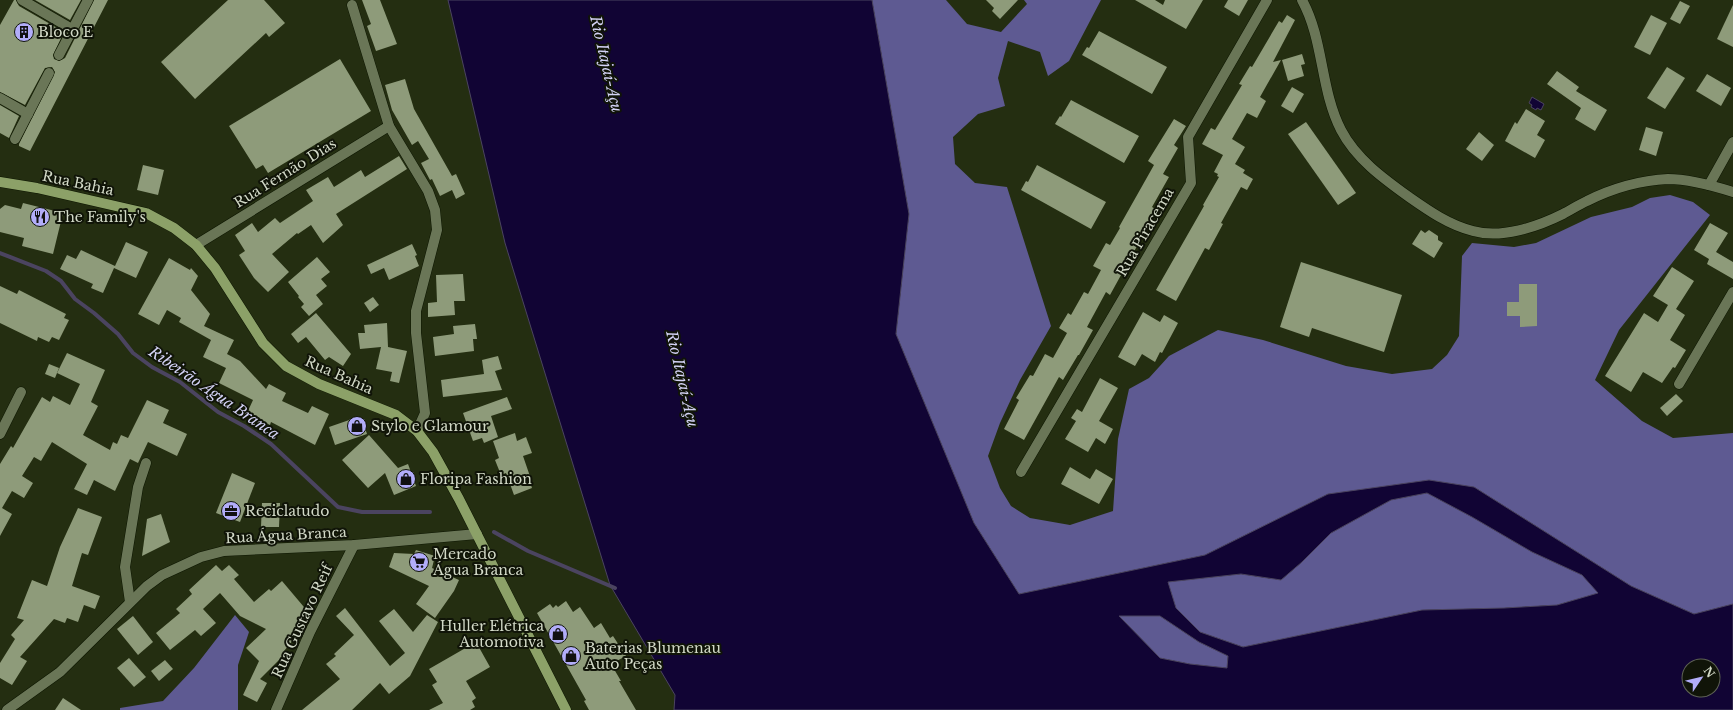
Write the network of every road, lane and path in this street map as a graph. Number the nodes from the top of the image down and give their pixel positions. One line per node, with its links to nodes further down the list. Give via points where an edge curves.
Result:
1 (22, 0): 6 (street)
2 (88, 0): 6 (street)
3 (1267, 0): 24 (street, Rua Piracema, via 1188,137 1191,183)
4 (1302, 0): 15 (street, via 1313,25 1330,102 1341,130 1358,154 1378,173 1432,213 1453,225 1474,232 1502,233 1528,229 1587,201 1629,186 1669,179)
5 (352, 5): 11 (street)
6 (72, 30): 7 (street)
7 (59, 55)
8 (49, 73): 10 (street)
9 (0, 98): 10 (street)
10 (28, 114): 12 (street)
11 (389, 126): 17 (street, Rua Fernão Dias); 21 (street, via 428,191 435,210 437,230 416,312 425,413)
12 (15, 139)
13 (1733, 142): 15 (street)
14 (0, 184): 17 (main road, Rua Bahia, via 37,188 146,213 174,228)
15 (1709, 185): 16 (street)
16 (1733, 192)
17 (196, 245): 21 (main road, Rua Bahia, via 215,268 264,343 286,366 319,384 396,415)
18 (1733, 292): 19 (street)
19 (1679, 384)
20 (21, 392): 22 (street)
21 (417, 431): 25 (main road, Rua Bahia, via 433,452)
22 (0, 434)
23 (146, 463): 27 (street, via 138,487 125,567)
24 (1021, 472)
25 (477, 534): 26 (street, Rua Água Branca); 30 (main road, Rua Bahia)
26 (354, 545): 27 (street, Rua Água Branca, via 224,551 201,557 162,575); 29 (street, Rua Gustavo Reif, via 310,632)
27 (130, 602): 28 (street, Rua Água Branca, via 60,672)
28 (7, 710)
29 (276, 710)
30 (566, 710)

